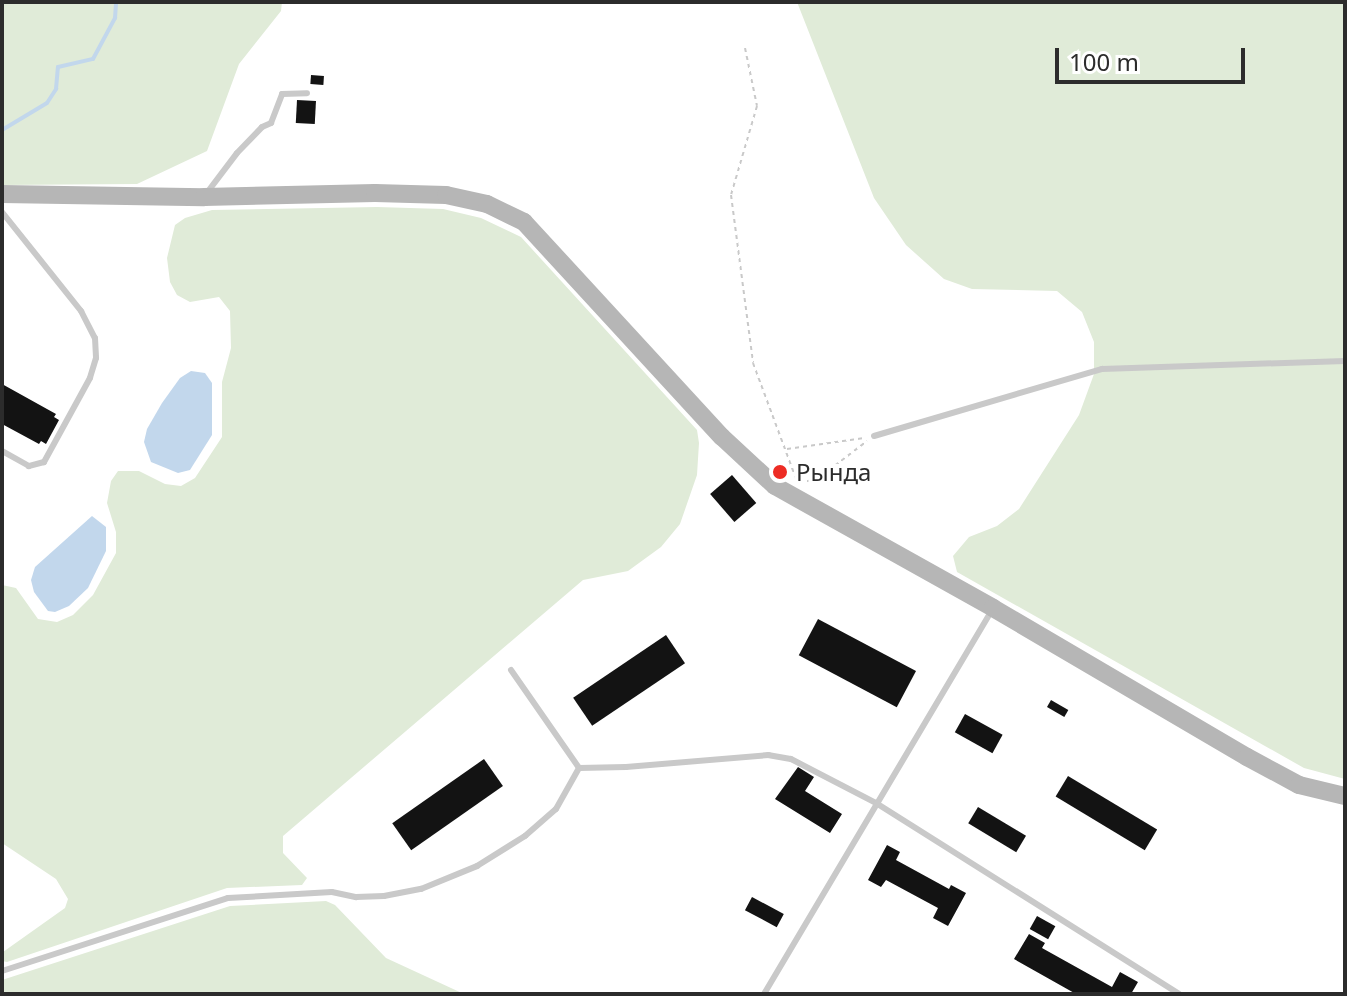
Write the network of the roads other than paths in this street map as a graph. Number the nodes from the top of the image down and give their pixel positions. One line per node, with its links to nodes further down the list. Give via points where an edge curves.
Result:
1 (307, 93): 3 (lane, via 282,94 271,123 237,153)
2 (2, 194): 3 (main road)
3 (204, 197): 8 (main road, via 446,195 487,204 524,222 759,474 795,489)
4 (2, 212): 7 (lane, via 81,311 95,338 96,358 44,462 29,466)
5 (1345, 361): 6 (lane, via 1102,369)
6 (874, 436)
7 (2, 451)
8 (993, 608): 11 (main road, via 1274,772 1323,793); 12 (lane)
9 (511, 670): 10 (lane)
10 (579, 768): 12 (lane, via 768,755 791,759); 13 (lane, via 556,809 525,836 477,866 421,889 384,896 332,892 228,898)
11 (1345, 796)
12 (876, 803): 14 (lane); 15 (lane)
13 (2, 971)
14 (764, 994)
15 (1179, 994)

